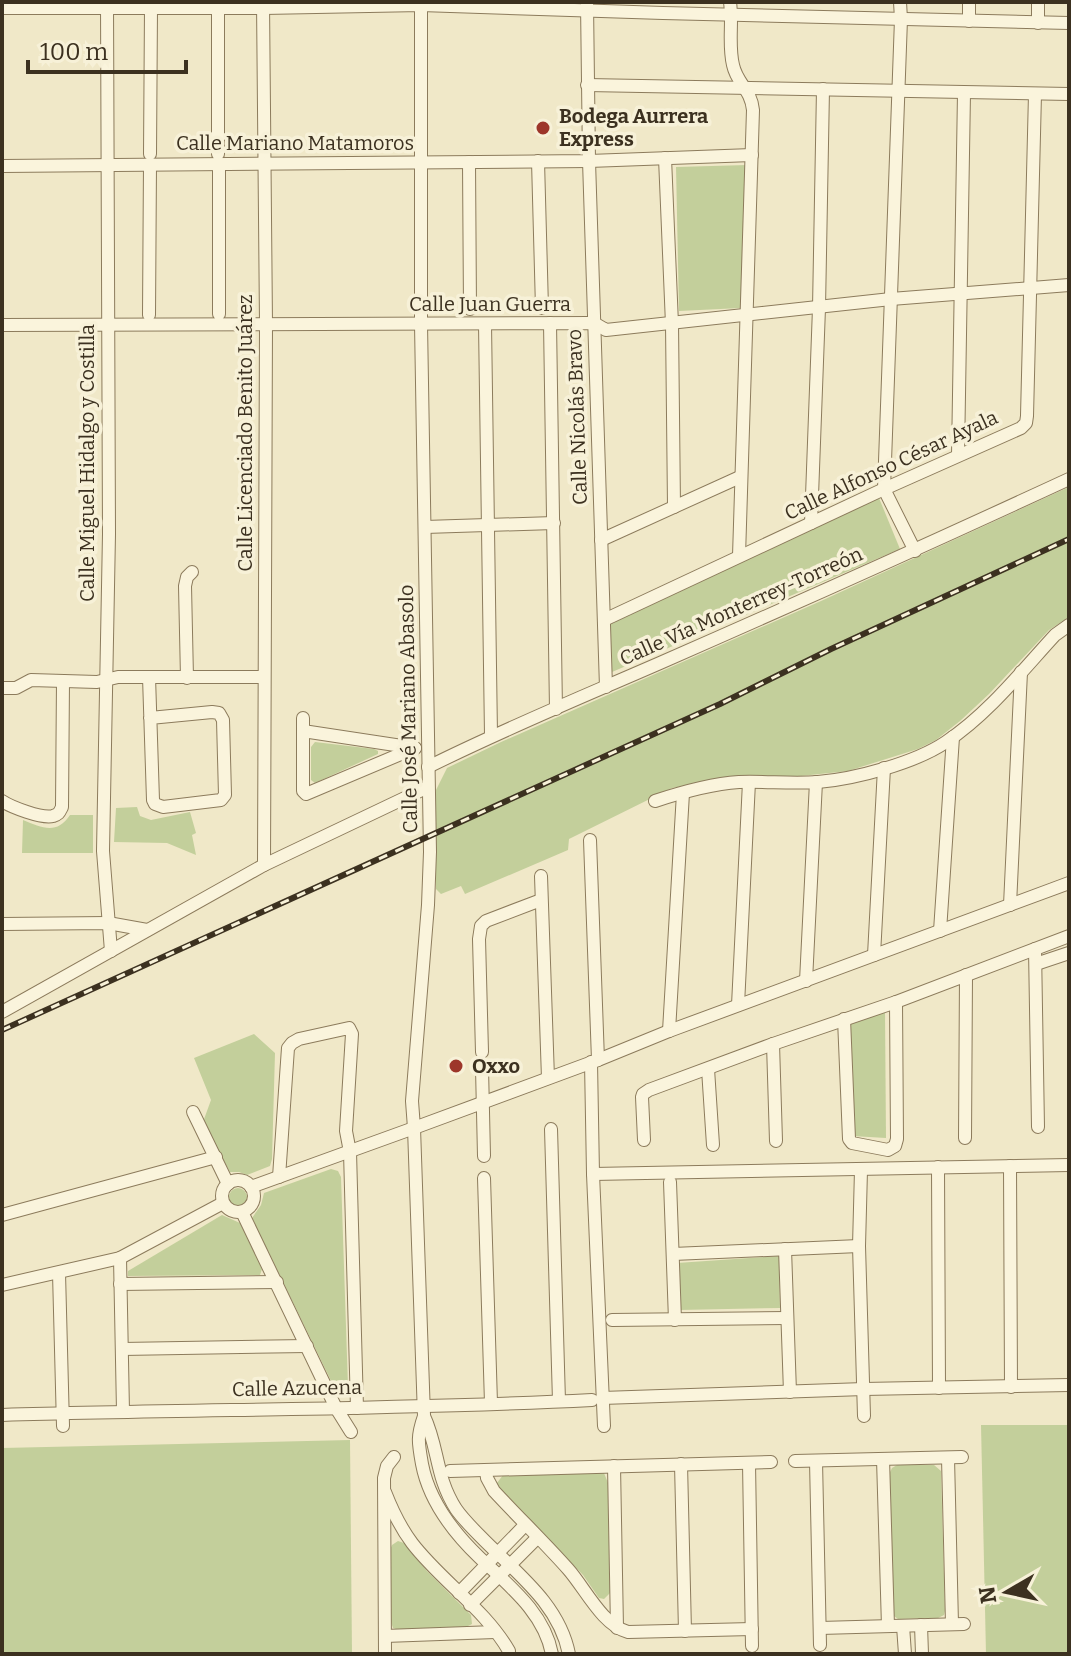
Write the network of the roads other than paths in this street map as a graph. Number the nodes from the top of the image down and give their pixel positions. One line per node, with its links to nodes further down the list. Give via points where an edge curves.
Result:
1 (900, 2): 14 (street)
2 (969, 2): 15 (street)
3 (1038, 2): 16 (street)
4 (421, 3): 7 (street); 8 (street); 32 (street, Calle José Mariano Abasolo)
5 (20, 5): 6 (street); 9 (street)
6 (107, 5): 10 (street); 33 (street, Calle Miguel Hidalgo y Costilla)
7 (264, 5): 11 (street); 34 (street, Calle Licenciado Benito Juárez)
8 (587, 6): 12 (street); 18 (street, Calle Nicolás Bravo)
9 (2, 8)
10 (151, 8): 11 (street); 27 (street)
11 (218, 8): 28 (street)
12 (662, 8): 13 (street)
13 (731, 8): 14 (street); 19 (street, via 732,61)
14 (901, 19): 15 (street); 21 (street)
15 (969, 21): 16 (street)
16 (1038, 23): 17 (street)
17 (1069, 23)
18 (587, 85): 19 (street); 30 (street, Calle Nicolás Bravo)
19 (745, 87): 20 (street); 25 (street, via 753,110)
20 (823, 89): 21 (street); 41 (street)
21 (898, 91): 22 (street); 39 (street)
22 (964, 93): 23 (street); 38 (street)
23 (1035, 94): 24 (street); 37 (street, Calle Alfonso César Ayala)
24 (1069, 94)
25 (752, 155): 26 (street, Calle Mariano Matamoros); 45 (street)
26 (665, 158): 30 (street, Calle Mariano Matamoros); 51 (street)
27 (150, 159): 28 (street, Calle Mariano Matamoros); 33 (street, Calle Mariano Matamoros); 44 (street)
28 (218, 159): 34 (street, Calle Mariano Matamoros); 43 (street)
29 (538, 161): 30 (street, Calle Mariano Matamoros); 31 (street, Calle Mariano Matamoros); 40 (street)
30 (589, 161): 47 (street, Calle Nicolás Bravo)
31 (469, 162): 32 (street, Calle Mariano Matamoros); 42 (street)
32 (420, 163): 34 (street, Calle Mariano Matamoros); 49 (street, Calle José Mariano Abasolo)
33 (106, 164): 35 (street, Calle Mariano Matamoros); 53 (street, Calle Miguel Hidalgo y Costilla)
34 (265, 164): 48 (street, Calle Licenciado Benito Juárez)
35 (2, 166)
36 (1069, 285): 37 (street, Calle Juan Guerra)
37 (1031, 287): 38 (street, Calle Juan Guerra); 54 (street, Calle Alfonso César Ayala, via 1026,423)
38 (962, 293): 39 (street, Calle Juan Guerra); 54 (street)
39 (891, 299): 41 (street, Calle Juan Guerra); 57 (street)
40 (542, 308)
41 (819, 308): 45 (street, Calle Juan Guerra); 60 (street)
42 (470, 309)
43 (219, 314)
44 (149, 315)
45 (748, 315): 51 (street, Calle Juan Guerra); 55 (street)
46 (550, 323): 47 (street, Calle Juan Guerra); 50 (street, Calle Juan Guerra); 59 (street)
47 (594, 323): 51 (street, Calle Juan Guerra, via 606,330); 63 (street, Calle Nicolás Bravo)
48 (266, 324): 49 (street, Calle Juan Guerra); 53 (street, Calle Juan Guerra); 71 (street, Calle Licenciado Benito Juárez)
49 (421, 324): 50 (street, Calle Juan Guerra); 62 (street, Calle José Mariano Abasolo)
50 (485, 324): 61 (street)
51 (672, 324): 58 (street)
52 (2, 325): 53 (street, Calle Juan Guerra)
53 (107, 325): 73 (street, Calle Miguel Hidalgo y Costilla)
54 (958, 455): 57 (street, Calle Alfonso César Ayala)
55 (740, 477): 58 (street); 65 (street)
56 (1069, 479): 64 (street, Calle Vía Monterrey-Torreón)
57 (884, 489): 60 (street, Calle Alfonso César Ayala); 64 (street)
58 (674, 507): 63 (street)
59 (554, 523): 61 (street); 77 (street)
60 (811, 523): 65 (street, Calle Alfonso César Ayala)
61 (488, 525): 62 (street); 79 (street)
62 (425, 527): 81 (street, Calle José Mariano Abasolo)
63 (601, 540): 67 (street, Calle Nicolás Bravo)
64 (915, 551): 75 (street, Calle Vía Monterrey-Torreón)
65 (739, 556): 67 (street, Calle Alfonso César Ayala)
66 (192, 572): 72 (street, via 185,586)
67 (604, 620): 75 (street, Calle Nicolás Bravo)
68 (1069, 625): 69 (street)
69 (1021, 672): 80 (street); 95 (street)
70 (149, 677): 72 (street); 73 (street); 78 (street)
71 (263, 677): 72 (street); 91 (street, Calle Licenciado Benito Juárez)
72 (187, 678)
73 (107, 680): 74 (street); 96 (street, Calle Miguel Hidalgo y Costilla, via 103,851)
74 (63, 681): 76 (street, via 31,680); 88 (street, via 59,813 43,816)
75 (606, 687): 77 (street, Calle Vía Monterrey-Torreón)
76 (2, 688)
77 (556, 709): 79 (street, Calle Vía Monterrey-Torreón)
78 (150, 718): 78 (street, via 155,804 221,800 225,795 219,713)
79 (491, 735): 82 (street, Calle Vía Monterrey-Torreón)
80 (953, 737): 83 (street); 99 (street)
81 (421, 748): 81 (street, via 306,794 303,791 303,724); 82 (street, Calle José Mariano Abasolo)
82 (428, 767): 86 (street, Calle José Mariano Abasolo)
83 (884, 768): 85 (street); 104 (street)
84 (749, 782): 85 (street); 87 (street); 109 (street)
85 (816, 782): 107 (street)
86 (428, 787): 91 (street); 122 (street, Calle José Mariano Abasolo, via 429,881)
87 (683, 793): 89 (street); 112 (street)
88 (2, 801)
89 (655, 801)
90 (590, 840): 115 (street)
91 (264, 865): 98 (street)
92 (541, 876): 94 (street)
93 (1069, 883): 95 (street)
94 (541, 900): 114 (street, via 481,926); 118 (street)
95 (1010, 905): 99 (street)
96 (108, 923): 97 (street); 98 (street); 102 (street, Calle Miguel Hidalgo y Costilla)
97 (2, 924)
98 (147, 930): 102 (street)
99 (940, 931): 104 (street)
100 (1069, 936): 101 (street)
101 (1035, 949): 105 (street); 106 (street)
102 (111, 951): 110 (street)
103 (1069, 953): 105 (street)
104 (874, 955): 107 (street)
105 (1036, 964): 121 (street)
106 (966, 975): 108 (street); 124 (street)
107 (806, 981): 109 (street)
108 (896, 1002): 111 (street); 111 (street, via 897,1139 888,1150 850,1142)
109 (738, 1005): 112 (street)
110 (2, 1012)
111 (844, 1019): 113 (street)
112 (669, 1031): 115 (street)
113 (773, 1044): 117 (street); 126 (street)
114 (482, 1052)
115 (594, 1061): 118 (street); 135 (street)
116 (482, 1068): 119 (street)
117 (708, 1069): 125 (street, via 643,1094); 127 (street)
118 (548, 1078): 119 (street)
119 (482, 1103): 122 (street); 129 (street)
120 (193, 1112): 130 (street)
121 (1038, 1127)
122 (414, 1128): 128 (street); 168 (street, Calle José Mariano Abasolo)
123 (551, 1129): 163 (street)
124 (965, 1138)
125 (644, 1140)
126 (776, 1141)
127 (713, 1145)
128 (350, 1152): 136 (street); 136 (street, via 346,1131 352,1034 345,1027 299,1039 288,1048); 166 (street)
129 (484, 1156)
130 (216, 1157): 139 (street); 143 (street)
131 (1069, 1165): 132 (street)
132 (1010, 1166): 133 (street); 158 (street)
133 (938, 1167): 134 (street); 159 (street)
134 (861, 1170): 135 (street); 144 (street)
135 (593, 1174): 162 (street)
136 (279, 1177): 140 (street)
137 (484, 1178): 164 (street)
138 (670, 1182): 146 (street)
139 (228, 1184): 140 (street, via 237,1180); 141 (street)
140 (251, 1187): 142 (street, via 254,1202)
141 (223, 1203): 142 (street); 147 (street)
142 (242, 1212): 149 (street)
143 (2, 1215)
144 (859, 1246): 145 (street); 160 (street)
145 (785, 1249): 146 (street); 152 (street)
146 (673, 1254): 154 (street)
147 (120, 1258): 148 (street); 150 (street)
148 (59, 1273): 151 (street); 171 (street)
149 (277, 1282): 150 (street); 155 (street)
150 (120, 1284): 156 (street)
151 (2, 1285)
152 (787, 1318): 154 (street); 161 (street)
153 (612, 1320): 154 (street)
154 (675, 1320)
155 (307, 1346): 156 (street); 165 (street)
156 (122, 1349): 167 (street)
157 (1069, 1385): 158 (street, Calle Azucena)
158 (1011, 1387): 159 (street, Calle Azucena)
159 (939, 1388): 160 (street, Calle Azucena)
160 (864, 1389): 161 (street, Calle Azucena); 170 (street)
161 (790, 1392): 162 (street, Calle Azucena)
162 (597, 1399): 163 (street, Calle Azucena); 172 (street)
163 (559, 1401): 164 (street, Calle Azucena)
164 (491, 1403): 168 (street, Calle Azucena)
165 (336, 1408): 166 (street, Calle Azucena); 167 (street, Calle Azucena); 173 (street)
166 (357, 1408): 168 (street, Calle Azucena)
167 (123, 1411): 171 (street, Calle Azucena)
168 (424, 1411): 189 (street, Calle José Mariano Abasolo, via 452,1502); 190 (street, Calle José Mariano Abasolo, via 418,1433 429,1489 442,1514)
169 (2, 1415): 171 (street, Calle Azucena)
170 (864, 1416)
171 (63, 1420)
172 (604, 1426)
173 (351, 1432)
174 (394, 1457): 186 (street, via 385,1471)
175 (962, 1457): 176 (street)
176 (948, 1458): 177 (street); 197 (street, via 958,1624)
177 (883, 1459): 179 (street); 198 (street)
178 (795, 1461): 179 (street)
179 (816, 1461): 201 (street)
180 (771, 1462): 181 (street)
181 (749, 1463): 182 (street); 202 (street)
182 (681, 1464): 183 (street); 203 (street)
183 (614, 1466): 184 (street); 200 (street)
184 (486, 1470): 185 (street); 187 (street, via 494,1491)
185 (450, 1471)
186 (385, 1492): 193 (street, via 413,1545); 205 (street)
187 (525, 1525): 188 (street); 189 (street)
188 (537, 1538): 191 (street); 200 (street)
189 (497, 1554): 190 (street); 191 (street, Calle José Mariano Abasolo)
190 (487, 1564): 192 (street, Calle José Mariano Abasolo); 193 (street)
191 (510, 1565): 192 (street); 195 (street, Calle José Mariano Abasolo)
192 (499, 1576): 194 (street); 196 (street, Calle José Mariano Abasolo)
193 (459, 1593): 194 (street)
194 (470, 1605): 204 (street)
195 (552, 1611): 196 (street); 211 (street, Calle José Mariano Abasolo)
196 (539, 1620): 210 (street, Calle José Mariano Abasolo)
197 (921, 1625): 199 (street); 213 (street)
198 (888, 1626): 199 (street); 201 (street)
199 (903, 1626): 212 (street)
200 (617, 1628): 203 (street)
201 (820, 1628): 206 (street)
202 (752, 1629): 203 (street); 207 (street)
203 (685, 1631)
204 (495, 1632): 205 (street); 208 (street)
205 (385, 1636): 209 (street)
206 (820, 1645)
207 (752, 1646)
208 (509, 1651)
209 (385, 1652)
210 (552, 1654)
211 (569, 1654)
212 (905, 1654)
213 (922, 1654)

